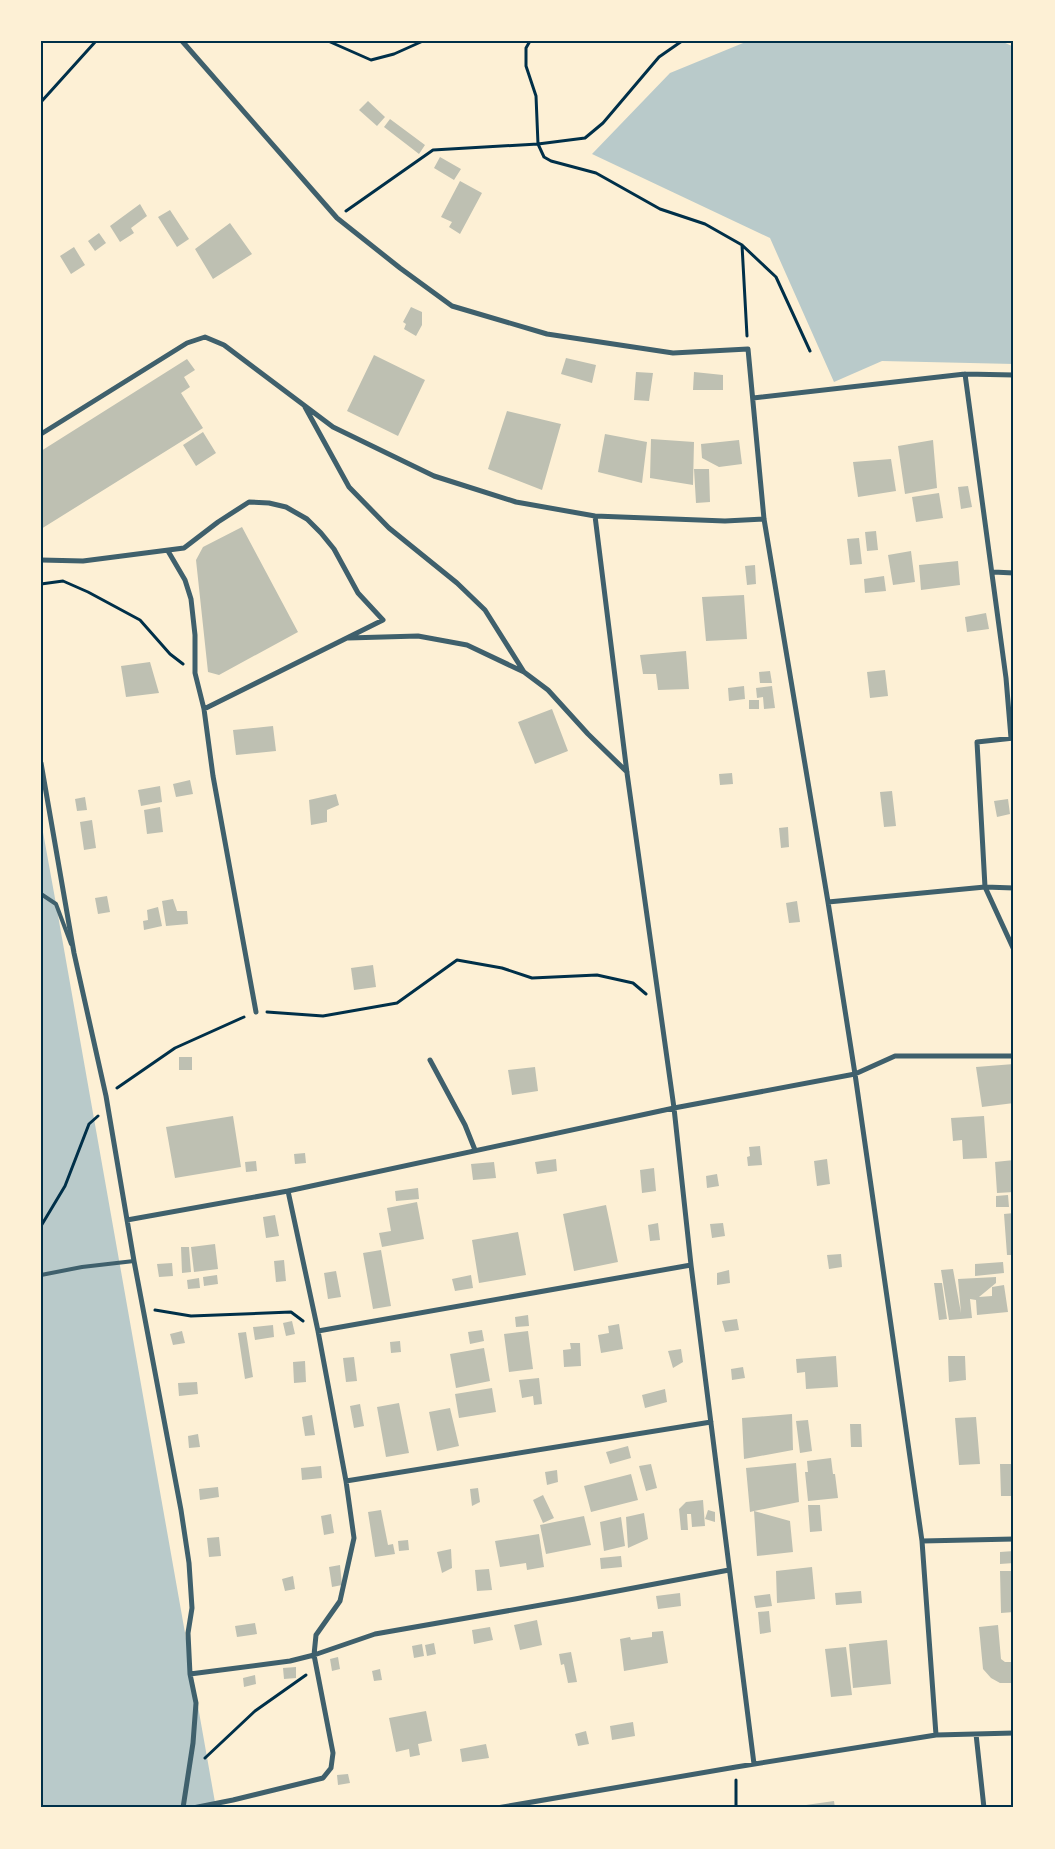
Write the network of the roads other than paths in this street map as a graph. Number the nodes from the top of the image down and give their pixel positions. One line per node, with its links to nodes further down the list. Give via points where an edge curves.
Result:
1 (182, 41): 4 (street, via 337,218 452,306 547,334 673,353 748,349)
2 (965, 374): 3 (street); 4 (street); 11 (street)
3 (1014, 375)
4 (753, 398): 8 (street)
5 (303, 405): 6 (street, via 224,345 205,338 187,343); 7 (street, via 333,427 434,476 516,502); 14 (street, via 349,487 389,528 485,610)
6 (41, 434)
7 (595, 516): 8 (street, via 724,521); 18 (street)
8 (764, 519): 22 (street)
9 (168, 551): 10 (street, via 83,561); 13 (street, via 184,548 249,502 269,502 286,507 307,519 321,533 334,549 358,593 383,620); 15 (street, via 185,580 191,599 195,673)
10 (41, 560)
11 (993, 572): 12 (street); 16 (street)
12 (1014, 573)
13 (346, 638): 14 (street, via 426,637 467,645); 15 (street)
14 (524, 672): 18 (street, via 548,690)
15 (204, 708): 25 (street, via 213,776)
16 (1012, 738): 19 (street, via 977,742)
17 (41, 763): 24 (street)
18 (627, 773): 29 (street)
19 (985, 887): 20 (street); 22 (street); 23 (street)
20 (1014, 888)
21 (41, 894): 24 (lane, via 56,904)
22 (828, 902): 28 (street)
23 (1014, 950)
24 (74, 952): 32 (street, via 106,1096)
25 (256, 1012)
26 (1014, 1056): 28 (street, via 895,1056)
27 (430, 1060): 30 (street, via 465,1125)
28 (855, 1074): 29 (street); 40 (street)
29 (674, 1108): 30 (street); 34 (street)
30 (474, 1150): 31 (street)
31 (288, 1192): 32 (street); 36 (street)
32 (127, 1220): 33 (street)
33 (134, 1261): 35 (lane); 43 (street, via 189,1563 192,1608 188,1633)
34 (691, 1265): 36 (street); 37 (street)
35 (41, 1275)
36 (318, 1331): 38 (street)
37 (711, 1422): 38 (street); 41 (street)
38 (346, 1482): 42 (street, via 354,1538 340,1601 316,1635)
39 (1014, 1539): 40 (street)
40 (922, 1541): 46 (street)
41 (729, 1570): 42 (street, via 375,1634); 47 (street)
42 (314, 1655): 43 (street); 49 (street, via 334,1753 331,1768 323,1778)
43 (190, 1674): 48 (street, via 196,1703 190,1772)
44 (1014, 1733): 45 (street)
45 (976, 1734): 46 (street); 51 (street)
46 (936, 1735): 47 (street)
47 (754, 1764): 50 (street)
48 (183, 1808)
49 (193, 1808)
50 (497, 1808)
51 (984, 1808)

